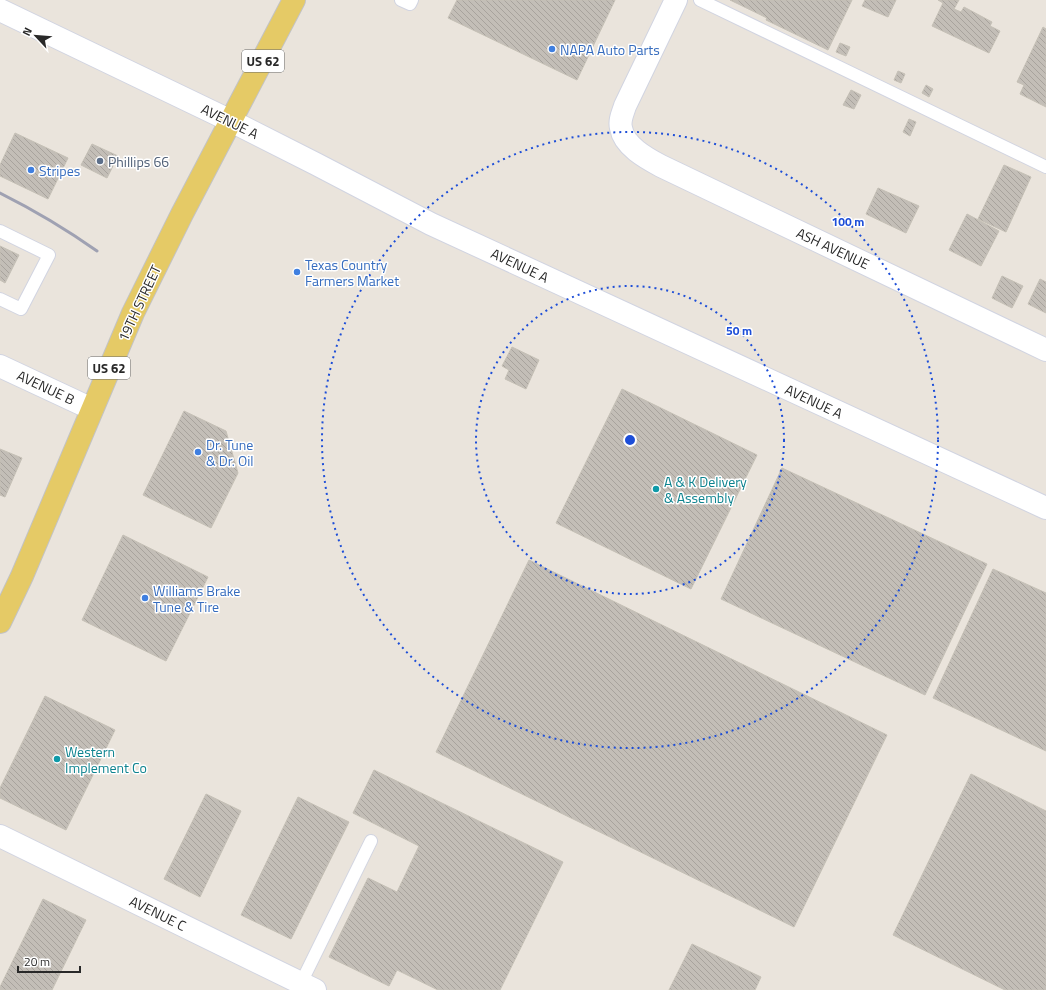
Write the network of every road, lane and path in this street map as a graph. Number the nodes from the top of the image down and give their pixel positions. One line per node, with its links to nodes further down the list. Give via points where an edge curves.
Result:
1 (294, 0): 7 (main road, US 62)
2 (401, 0): 3 (lane, via 410,4)
3 (412, 0)
4 (676, 0): 11 (main road, ASH AVENUE, via 621,116 621,128 625,139 636,150 661,166)
5 (700, 0): 8 (lane)
6 (0, 10): 7 (main road, AVENUE A)
7 (231, 121): 13 (main road, 19TH STREET / US 62, via 133,313); 14 (main road, AVENUE A, via 431,224)
8 (1046, 167)
9 (0, 231): 10 (lane, via 49,255 21,309)
10 (0, 299)
11 (1046, 350)
12 (0, 366): 13 (main road, AVENUE B)
13 (92, 409): 15 (main road, 19TH STREET / US 62)
14 (1046, 508)
15 (0, 622)
16 (0, 836): 18 (main road, AVENUE C)
17 (371, 841): 18 (lane)
18 (308, 987)

